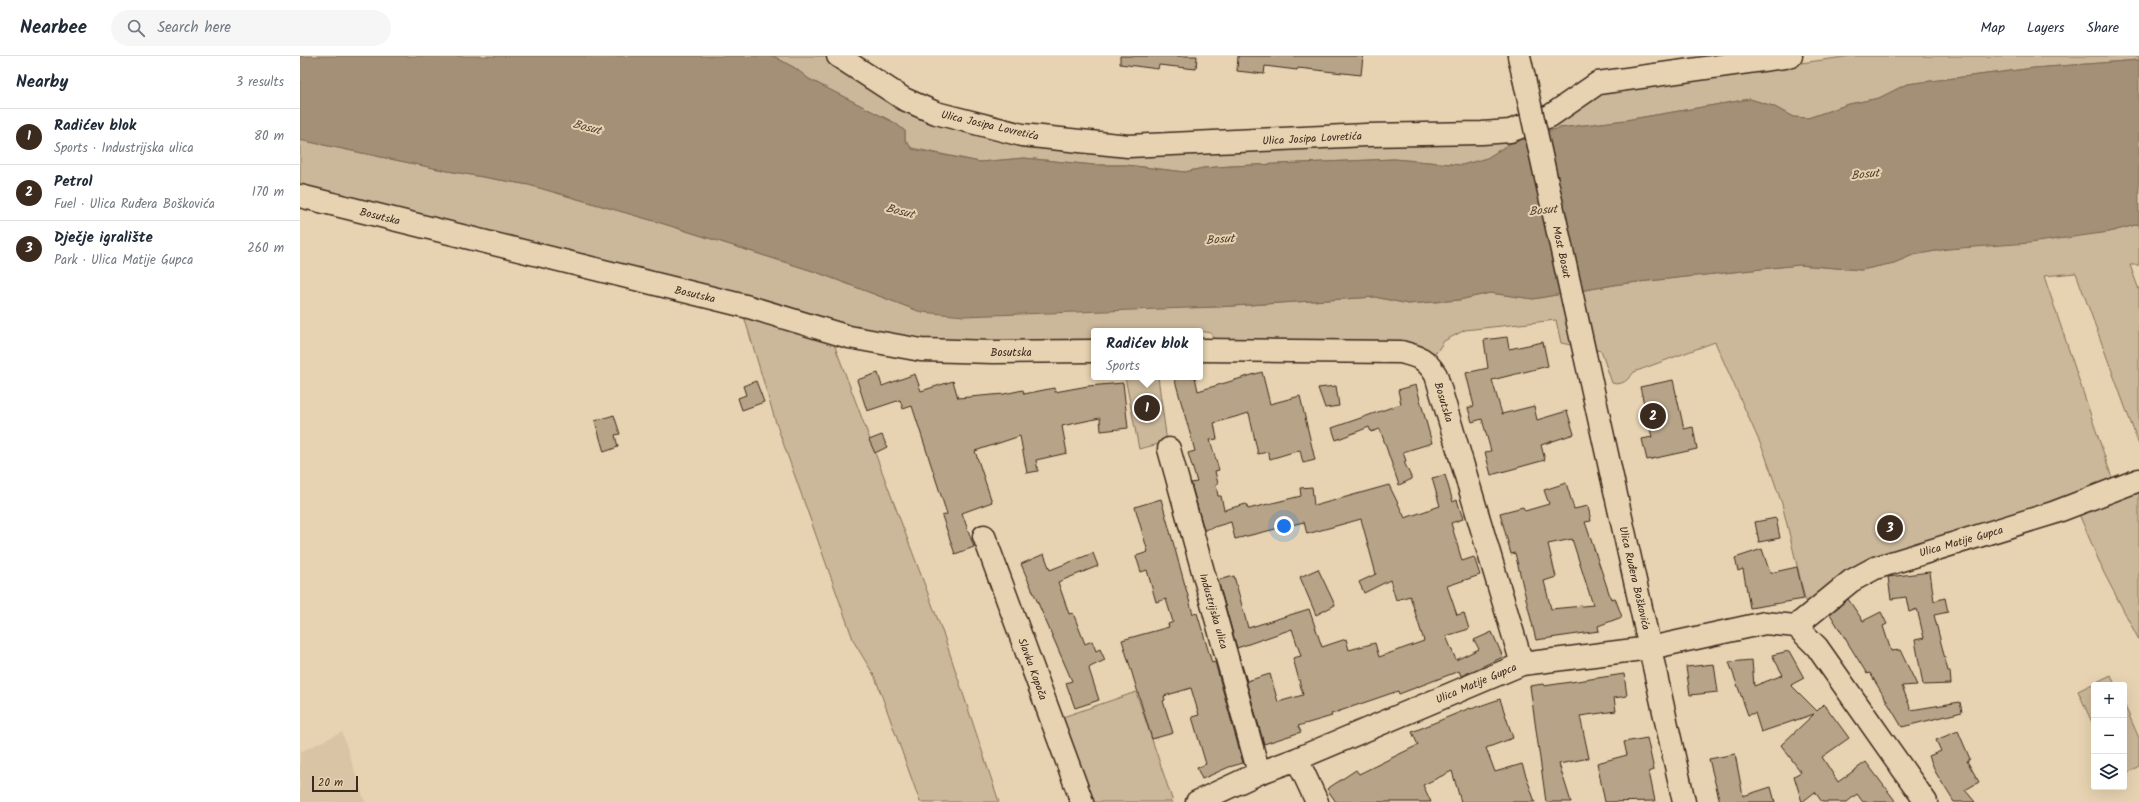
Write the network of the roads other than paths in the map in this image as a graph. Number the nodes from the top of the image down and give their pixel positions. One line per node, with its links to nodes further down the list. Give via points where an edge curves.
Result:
1 (838, 56): 3 (street, Ulica Josipa Lovretića, via 904,99 936,113 1022,135 1128,146 1510,130 1550,116 1598,83)
2 (1519, 56): 7 (street, Most Bosut, bridge)
3 (1791, 56)
4 (300, 196): 6 (street, Bosutska, via 749,307 849,337 920,350)
5 (1203, 350): 13 (street, Bosutska, via 1401,352 1428,362 1436,375)
6 (1091, 351)
7 (1585, 355): 12 (street, Ulica Ruđera Boškovića)
8 (1168, 449): 15 (street, Industrijska ulica)
9 (2139, 480): 11 (street, Ulica Matije Gupca, via 2053,513 1875,568 1851,581)
10 (984, 536): 16 (street, Slavka Kopača)
11 (1796, 626): 12 (street, Ulica Matije Gupca, via 1765,623); 20 (street, via 1817,646)
12 (1650, 648): 13 (street, Ulica Matije Gupca); 19 (street, Ulica Ruđera Boškovića)
13 (1522, 664): 14 (street, Ulica Matije Gupca)
14 (1297, 759): 15 (street, Ulica Matije Gupca); 18 (street)
15 (1258, 773): 17 (street, Ulica Matije Gupca)
16 (1082, 802)
17 (1196, 802)
18 (1317, 802)
19 (1684, 802)
20 (1926, 802)

